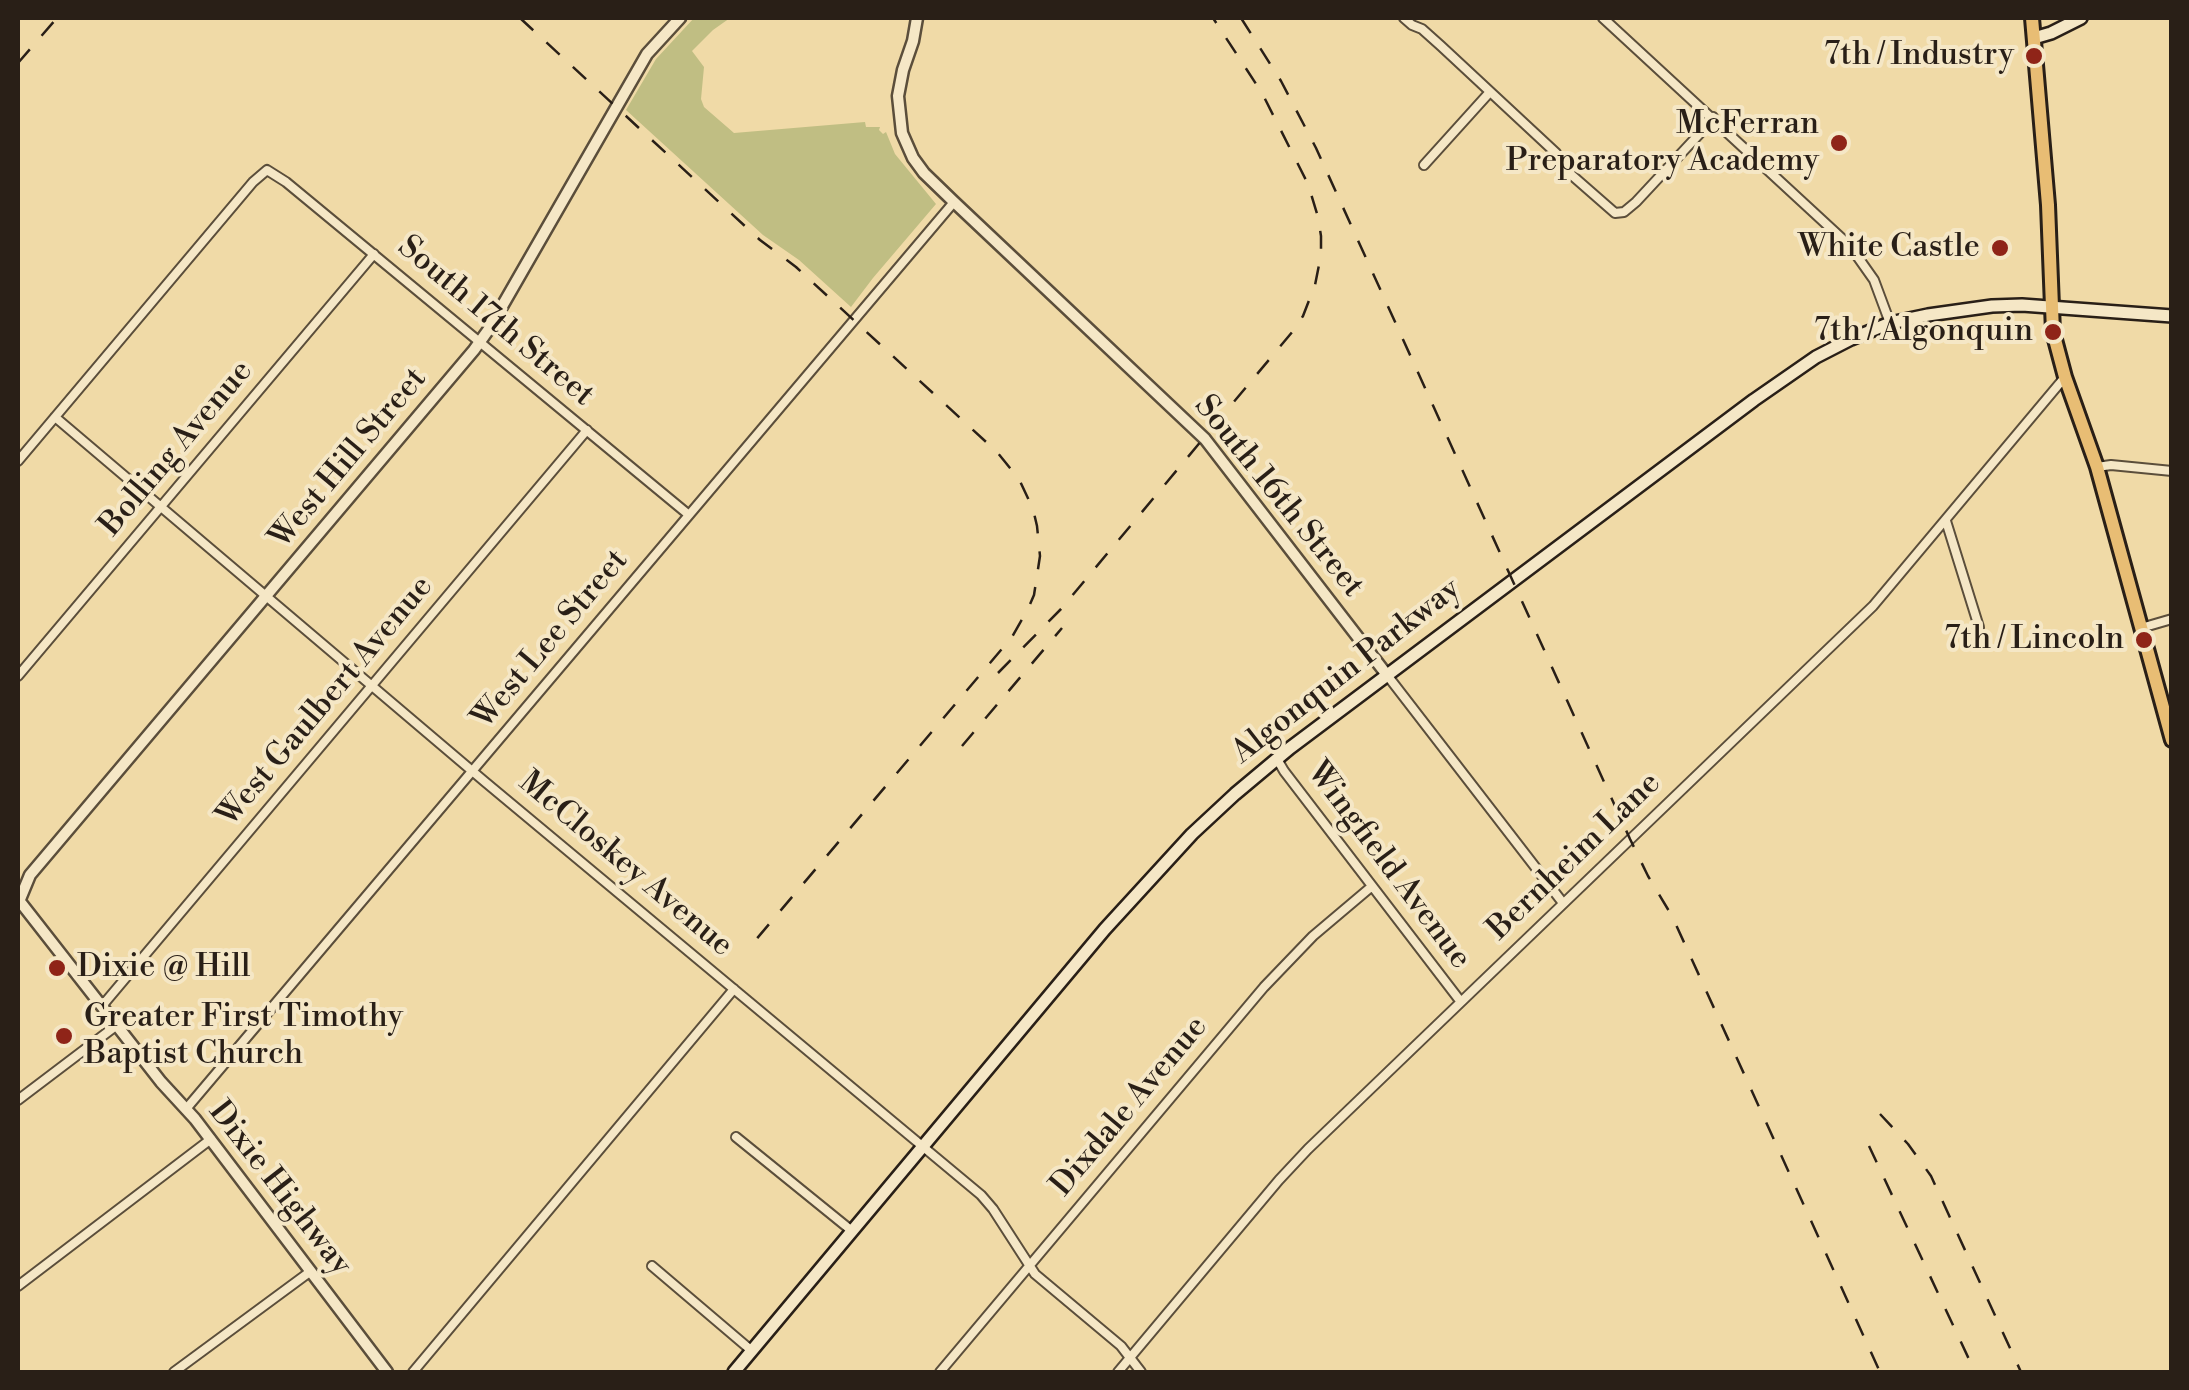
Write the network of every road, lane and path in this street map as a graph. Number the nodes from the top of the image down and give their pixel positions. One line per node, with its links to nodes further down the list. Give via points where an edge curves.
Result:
1 (680, 18): 16 (street, West Hill Street, via 647,54)
2 (917, 18): 11 (street, South 16th Street, via 900,83 902,134 924,173)
3 (1404, 18): 8 (street)
4 (1602, 18): 9 (street)
5 (2032, 18): 7 (main road)
6 (2081, 18): 7 (main road)
7 (2034, 38): 13 (main road)
8 (1489, 93): 9 (street, via 1616,213 1636,202); 10 (street)
9 (1712, 117): 15 (street, via 1850,246)
10 (1424, 165)
11 (954, 202): 24 (street, West Lee Street); 30 (street, South 16th Street, via 1197,430)
12 (374, 254): 16 (street, South 17th Street); 18 (street, South 17th Street, via 267,170); 23 (street, Bolling Avenue)
13 (2051, 308): 14 (main road, Algonquin Parkway); 15 (main road, Algonquin Parkway, via 1992,306); 17 (main road)
14 (2172, 316)
15 (1890, 323): 30 (main road, Algonquin Parkway, via 1782,379)
16 (480, 341): 19 (street, South 17th Street); 26 (street, West Hill Street)
17 (2065, 377): 21 (main road); 25 (street, Bernheim Lane)
18 (55, 417): 20 (street); 23 (street, McCloskey Avenue)
19 (588, 430): 24 (street, South 17th Street); 32 (street, West Gaulbert Avenue)
20 (18, 461)
21 (2097, 467): 22 (street); 29 (main road)
22 (2172, 471)
23 (161, 506): 26 (street, McCloskey Avenue); 31 (street, Bolling Avenue)
24 (690, 515): 35 (street, West Lee Street)
25 (1946, 521): 28 (street); 38 (street, Bernheim Lane, via 1854,626)
26 (267, 595): 32 (street, McCloskey Avenue); 37 (street, West Hill Street, via 30,875)
27 (2172, 620): 29 (street)
28 (1979, 627)
29 (2141, 628): 33 (main road)
30 (1386, 675): 34 (main road, Algonquin Parkway); 38 (street, South 16th Street)
31 (18, 676)
32 (372, 685): 35 (street, McCloskey Avenue); 41 (street, West Gaulbert Avenue)
33 (2172, 740)
34 (1277, 758): 36 (street, Wingfield Avenue); 47 (main road, Algonquin Parkway, via 1144,884)
35 (474, 770): 39 (street, McCloskey Avenue); 44 (street, West Lee Street)
36 (1372, 886): 40 (street, Wingfield Avenue); 50 (street, Dixdale Avenue, via 1264,987)
37 (18, 901): 41 (street, Dixie Highway)
38 (1563, 903): 40 (street, Bernheim Lane)
39 (734, 989): 47 (street, McCloskey Avenue); 57 (street)
40 (1461, 1002): 54 (street, Bernheim Lane, via 1279,1180)
41 (102, 1006): 42 (street, Dixie Highway)
42 (117, 1025): 43 (street); 44 (street, Dixie Highway)
43 (18, 1100)
44 (186, 1110): 46 (street, Dixie Highway)
45 (736, 1137): 48 (street)
46 (210, 1139): 51 (street, Dixie Highway); 52 (street)
47 (923, 1147): 48 (main road, Algonquin Parkway); 50 (street, McCloskey Avenue, via 982,1195)
48 (852, 1231): 53 (main road, Algonquin Parkway)
49 (652, 1266): 53 (street)
50 (1029, 1267): 54 (street, McCloskey Avenue); 59 (street, Dixdale Avenue)
51 (311, 1270): 55 (street); 56 (street, Dixie Highway)
52 (18, 1286)
53 (752, 1350): 58 (main road, Algonquin Parkway)
54 (1131, 1358): 60 (street, Bernheim Lane); 61 (street, McCloskey Avenue)
55 (174, 1372)
56 (387, 1372)
57 (413, 1372)
58 (734, 1372)
59 (940, 1372)
60 (1118, 1372)
61 (1141, 1372)

